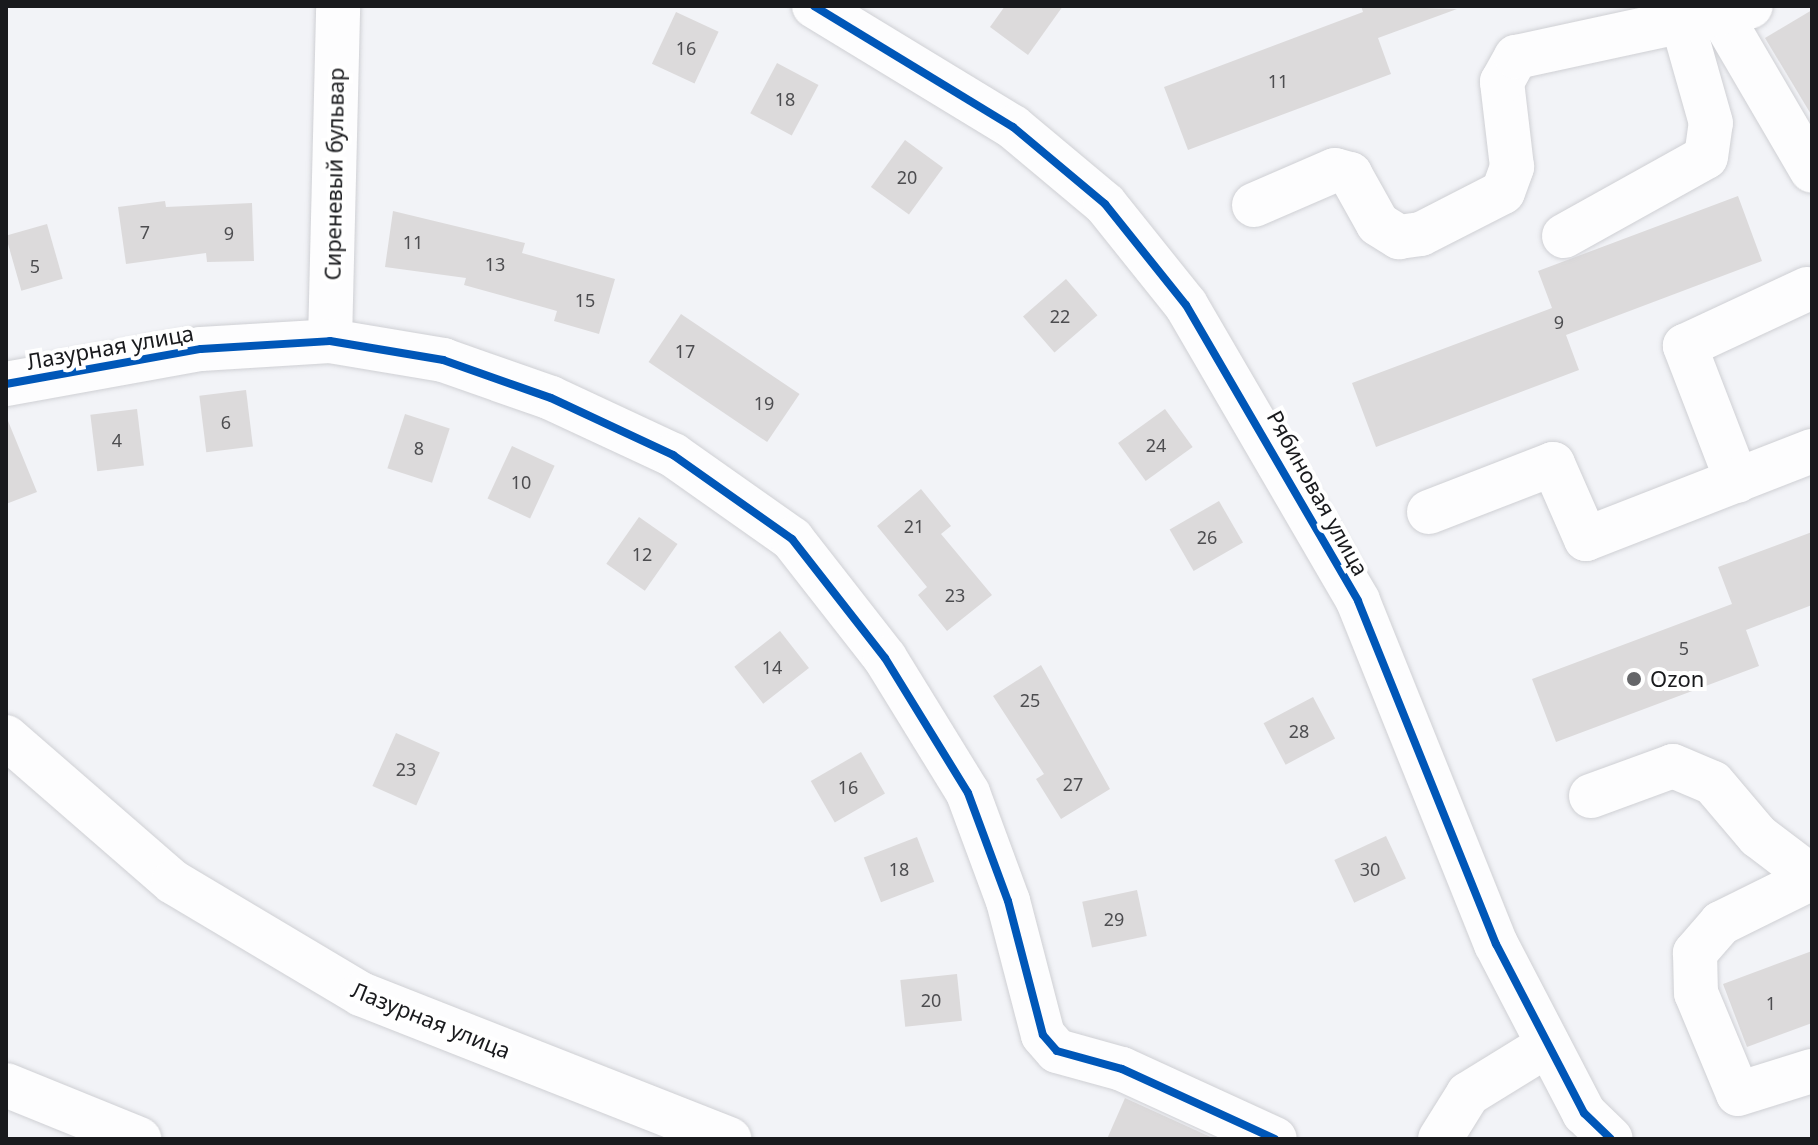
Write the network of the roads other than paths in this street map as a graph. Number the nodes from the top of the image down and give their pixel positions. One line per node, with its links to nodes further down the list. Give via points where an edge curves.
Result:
1 (338, 6): 8 (street, Сиреневый бульвар)
2 (814, 6): 16 (street, Рябиновая улица, via 1013,127 1105,204 1186,305 1358,601 1496,944)
3 (1719, 16): 4 (street); 5 (street, via 1516,57 1502,82 1512,167 1503,192 1421,234 1399,237 1378,224 1350,174 1335,170); 6 (street, via 1706,157)
4 (1812, 171)
5 (1254, 205)
6 (1564, 236)
7 (1807, 289): 11 (street, via 1685,346)
8 (330, 341): 9 (street, Лазурная улица, via 201,349); 21 (street, Лазурная улица, via 443,360 551,398 673,455 792,539 885,658 968,793 1008,901 1043,1035 1072,1060 1122,1069)
9 (6, 384)
10 (1812, 451): 11 (street)
11 (1737, 481): 12 (street, via 1586,539 1553,464)
12 (1429, 512)
13 (6, 737): 20 (street, Лазурная улица, via 173,882 361,994)
14 (1591, 796): 15 (street, via 1673,766 1713,783 1758,836)
15 (1812, 878): 17 (street, via 1721,923 1695,953 1696,993 1738,1094)
16 (1546, 1046): 22 (street, via 1468,1094); 23 (street, Рябиновая улица, via 1584,1113)
17 (1812, 1071)
18 (6, 1085): 19 (street)
19 (139, 1139)
20 (730, 1139)
21 (1275, 1139)
22 (1440, 1139)
23 (1611, 1139)

